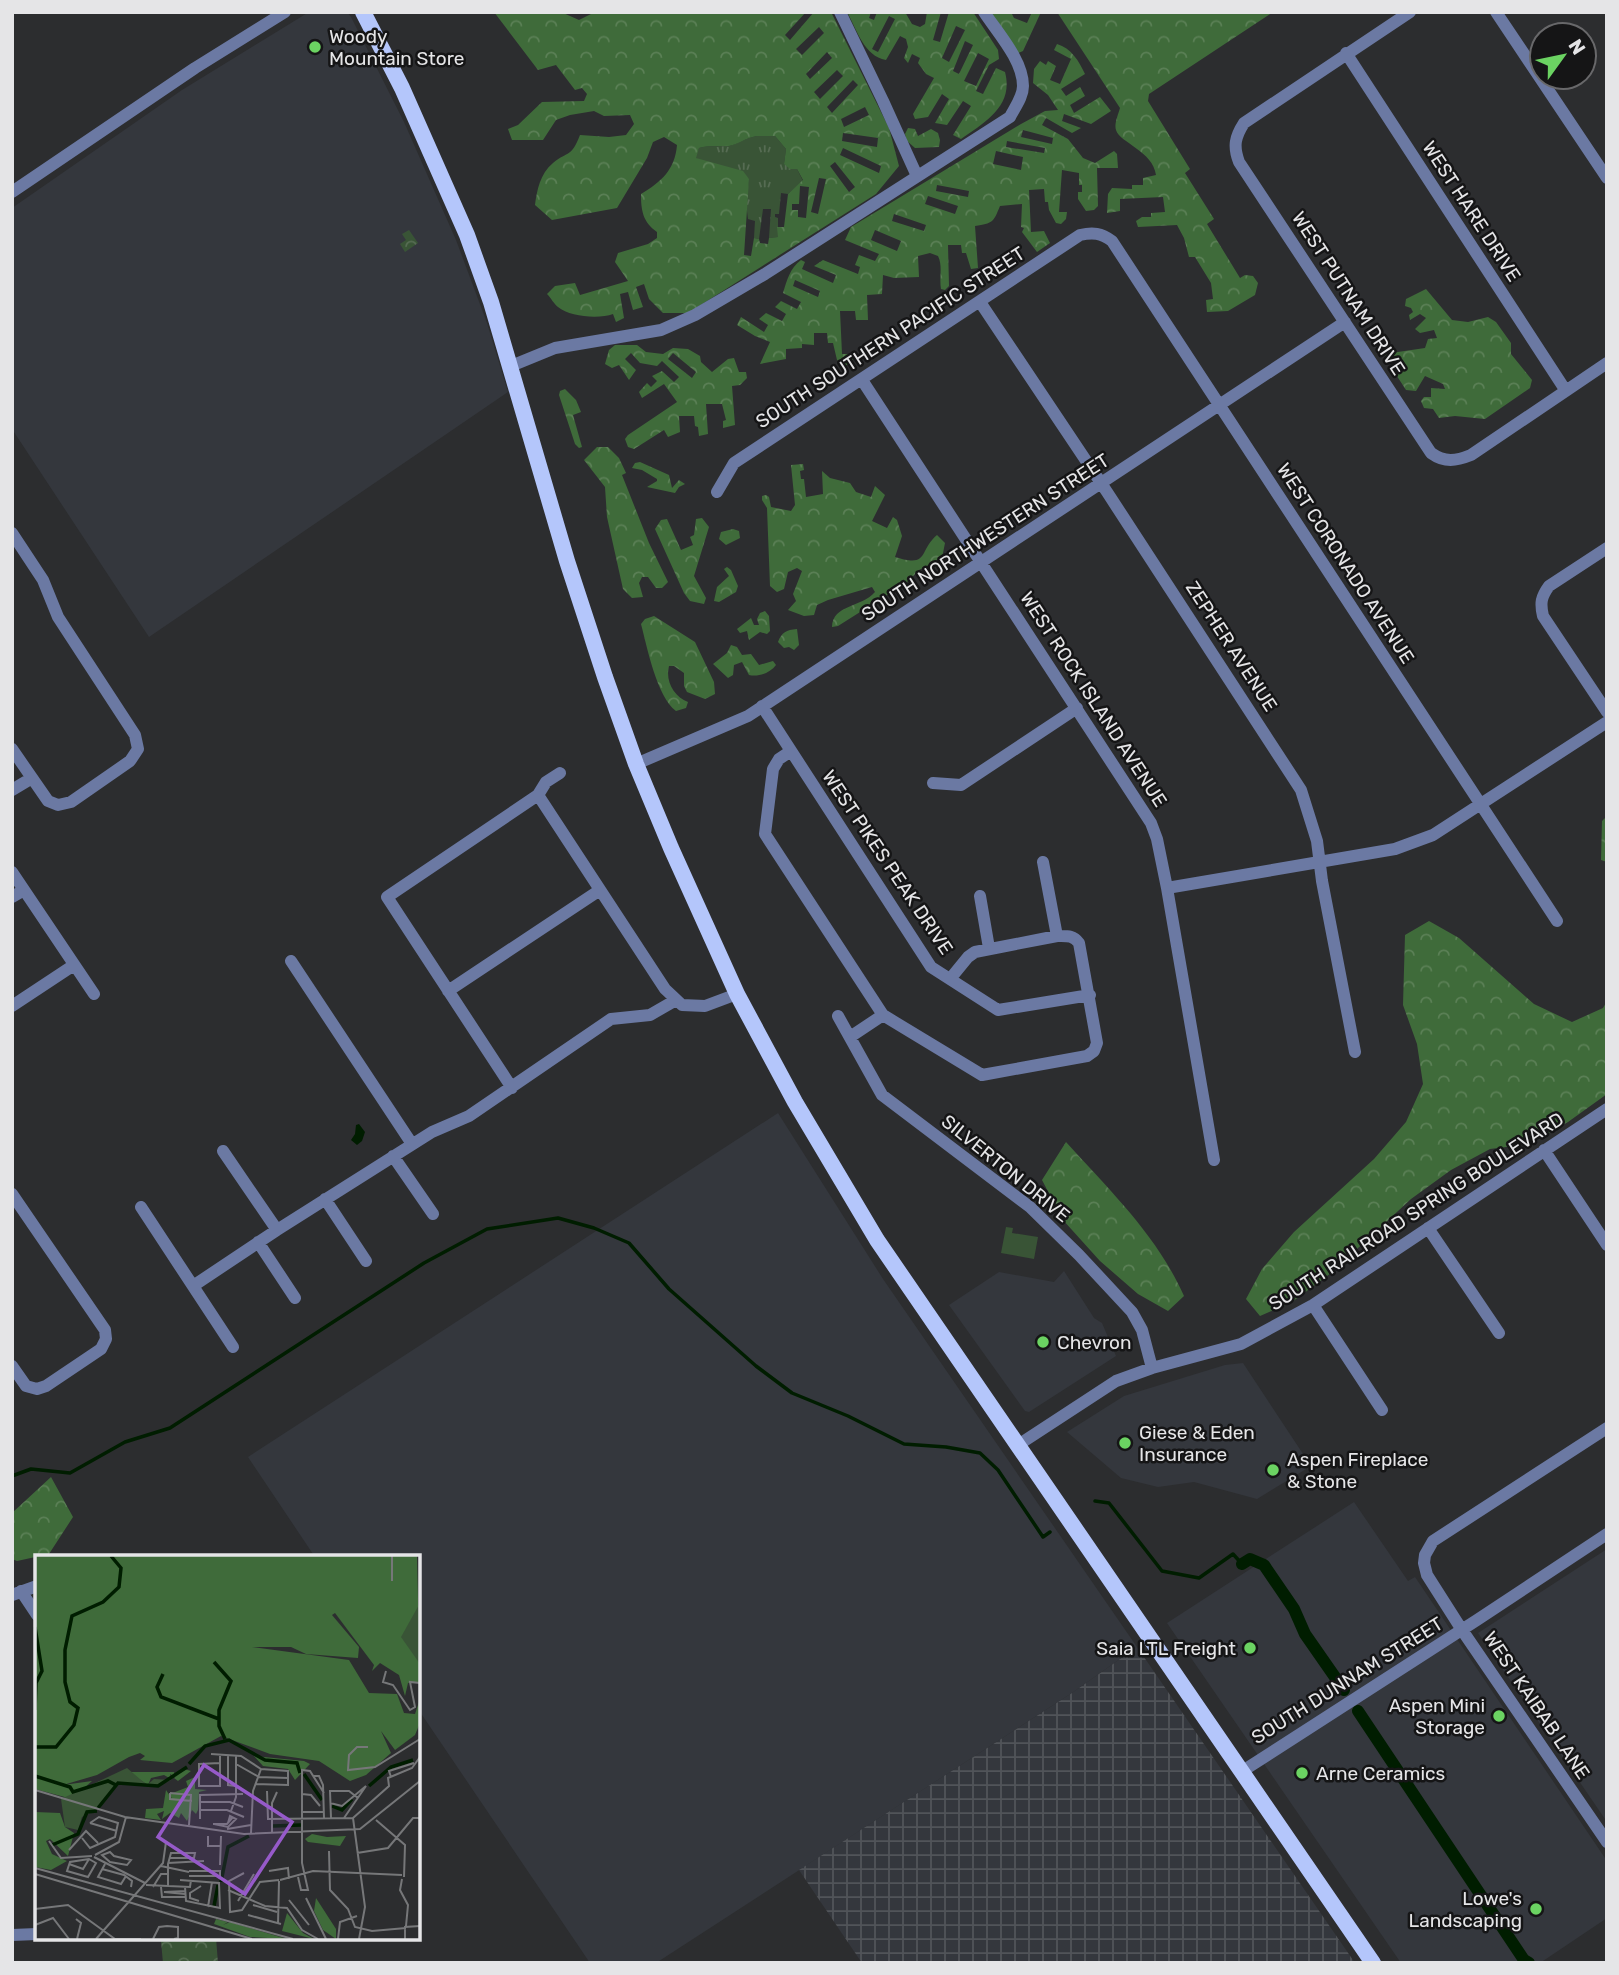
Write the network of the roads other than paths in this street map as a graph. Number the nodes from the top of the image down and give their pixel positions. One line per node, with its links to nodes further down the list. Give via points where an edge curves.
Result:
1 (285, 12): 10 (street)
2 (363, 12): 15 (main road, via 454,201)
3 (840, 12): 8 (street)
4 (984, 12): 8 (street, via 1020,71 1020,100 1010,117)
5 (1410, 12): 7 (street)
6 (1496, 12): 9 (street)
7 (1346, 53): 13 (street, WEST PUTNAM DRIVE, via 1244,123 1235,136 1234,150); 17 (street, WEST HARE DRIVE)
8 (916, 176): 15 (street, via 695,315 661,330 555,348)
9 (1607, 178)
10 (14, 190)
11 (1098, 233): 12 (street, SOUTH SOUTHERN PACIFIC STREET, via 1080,235); 18 (street, WEST CORONADO AVENUE, via 1112,241)
12 (980, 302): 16 (street, SOUTH SOUTHERN PACIFIC STREET); 19 (street, ZEPHER AVENUE)
13 (1345, 322): 17 (street, WEST PUTNAM DRIVE, via 1431,453 1448,461 1471,455); 18 (street, SOUTH NORTHWESTERN STREET)
14 (1607, 363): 17 (street)
15 (511, 366): 30 (main road, via 571,574)
16 (862, 380): 20 (street, SOUTH SOUTHERN PACIFIC STREET, via 734,463); 23 (street, WEST ROCK ISLAND AVENUE)
17 (1566, 391)
18 (1219, 406): 19 (street, SOUTH NORTHWESTERN STREET); 36 (street, WEST CORONADO AVENUE)
19 (1102, 484): 23 (street, SOUTH NORTHWESTERN STREET); 38 (street, ZEPHER AVENUE, via 1301,790)
20 (717, 492)
21 (12, 533): 32 (street, via 43,580 58,617 135,735 138,749 130,761 71,802 58,805 48,801)
22 (1607, 548): 26 (street, via 1549,586 1540,605)
23 (981, 560): 24 (street, SOUTH NORTHWESTERN STREET); 25 (street, WEST ROCK ISLAND AVENUE)
24 (762, 706): 29 (street, WEST PIKES PEAK DRIVE); 30 (street, SOUTH NORTHWESTERN STREET)
25 (1077, 708): 33 (street, via 961,785); 40 (street, WEST ROCK ISLAND AVENUE, via 1151,823)
26 (1607, 712)
27 (1607, 722): 36 (street)
28 (12, 749): 32 (street)
29 (791, 751): 50 (street, WEST PIKES PEAK DRIVE, via 932,967); 57 (street, via 773,769 765,834)
30 (636, 764): 53 (main road)
31 (560, 773): 35 (street, via 546,782)
32 (32, 778): 34 (street)
33 (933, 783)
34 (12, 790)
35 (538, 795): 42 (street); 51 (street, via 387,897)
36 (1481, 804): 38 (street, via 1412,844); 45 (street, WEST CORONADO AVENUE)
37 (1043, 862): 46 (street)
38 (1319, 863): 40 (street); 60 (street, ZEPHER AVENUE)
39 (12, 872): 41 (street)
40 (1167, 888): 67 (street, WEST ROCK ISLAND AVENUE)
41 (24, 890): 44 (street); 49 (street)
42 (600, 890): 51 (street); 55 (street)
43 (980, 896): 47 (street)
44 (12, 897)
45 (1557, 920)
46 (1057, 936): 47 (street); 54 (street, via 1069,936 1079,943)
47 (989, 948): 50 (street, via 968,957)
48 (291, 961): 63 (street)
49 (74, 965): 52 (street); 56 (street)
50 (950, 979): 54 (street, WEST PIKES PEAK DRIVE, via 998,1010)
51 (448, 991): 61 (street)
52 (94, 994)
53 (737, 994): 55 (street, via 705,1006 682,1005); 86 (main road, via 863,1217)
54 (1090, 995): 57 (street, via 1097,1043 1094,1051 982,1075)
55 (676, 1000): 61 (street, via 650,1016 611,1019)
56 (12, 1006)
57 (883, 1015): 59 (street)
58 (838, 1016): 59 (street, SILVERTON DRIVE)
59 (850, 1037): 83 (street, SILVERTON DRIVE, via 882,1095 1030,1208 1132,1312)
60 (1355, 1052)
61 (512, 1088): 63 (street, via 461,1121)
62 (1607, 1109): 64 (street, SOUTH RAILROAD SPRING BOULEVARD)
63 (412, 1144): 66 (street)
64 (1544, 1150): 72 (street, SOUTH RAILROAD SPRING BOULEVARD); 75 (street)
65 (223, 1151): 73 (street)
66 (393, 1156): 69 (street); 71 (street)
67 (1214, 1160)
68 (12, 1194): 82 (street, via 106,1330 101,1349 46,1386 26,1386)
69 (325, 1199): 73 (street); 76 (street)
70 (141, 1207): 77 (street)
71 (433, 1214)
72 (1428, 1228): 79 (street, SOUTH RAILROAD SPRING BOULEVARD); 80 (street)
73 (277, 1230): 74 (street)
74 (258, 1242): 77 (street); 78 (street)
75 (1607, 1245)
76 (366, 1261)
77 (194, 1286): 81 (street)
78 (295, 1298)
79 (1313, 1306): 83 (street, SOUTH RAILROAD SPRING BOULEVARD, via 1241,1344); 84 (street)
80 (1499, 1334)
81 (233, 1347)
82 (12, 1366)
83 (1152, 1367): 86 (street, SOUTH RAILROAD SPRING BOULEVARD, via 1116,1381)
84 (1382, 1410)
85 (1607, 1428): 91 (street, SOUTH DUNNAM STREET, via 1433,1541 1425,1555 1427,1575)
86 (1018, 1445): 92 (main road)
87 (1607, 1534): 91 (street, WEST KAIBAB LANE)
88 (35, 1587): 89 (street)
89 (17, 1593): 90 (street)
90 (35, 1613)
91 (1462, 1630): 92 (street, SOUTH DUNNAM STREET); 93 (street, WEST KAIBAB LANE)
92 (1241, 1772): 96 (main road)
93 (1607, 1842)
94 (35, 1934): 95 (street)
95 (12, 1935)
96 (1373, 1963)

